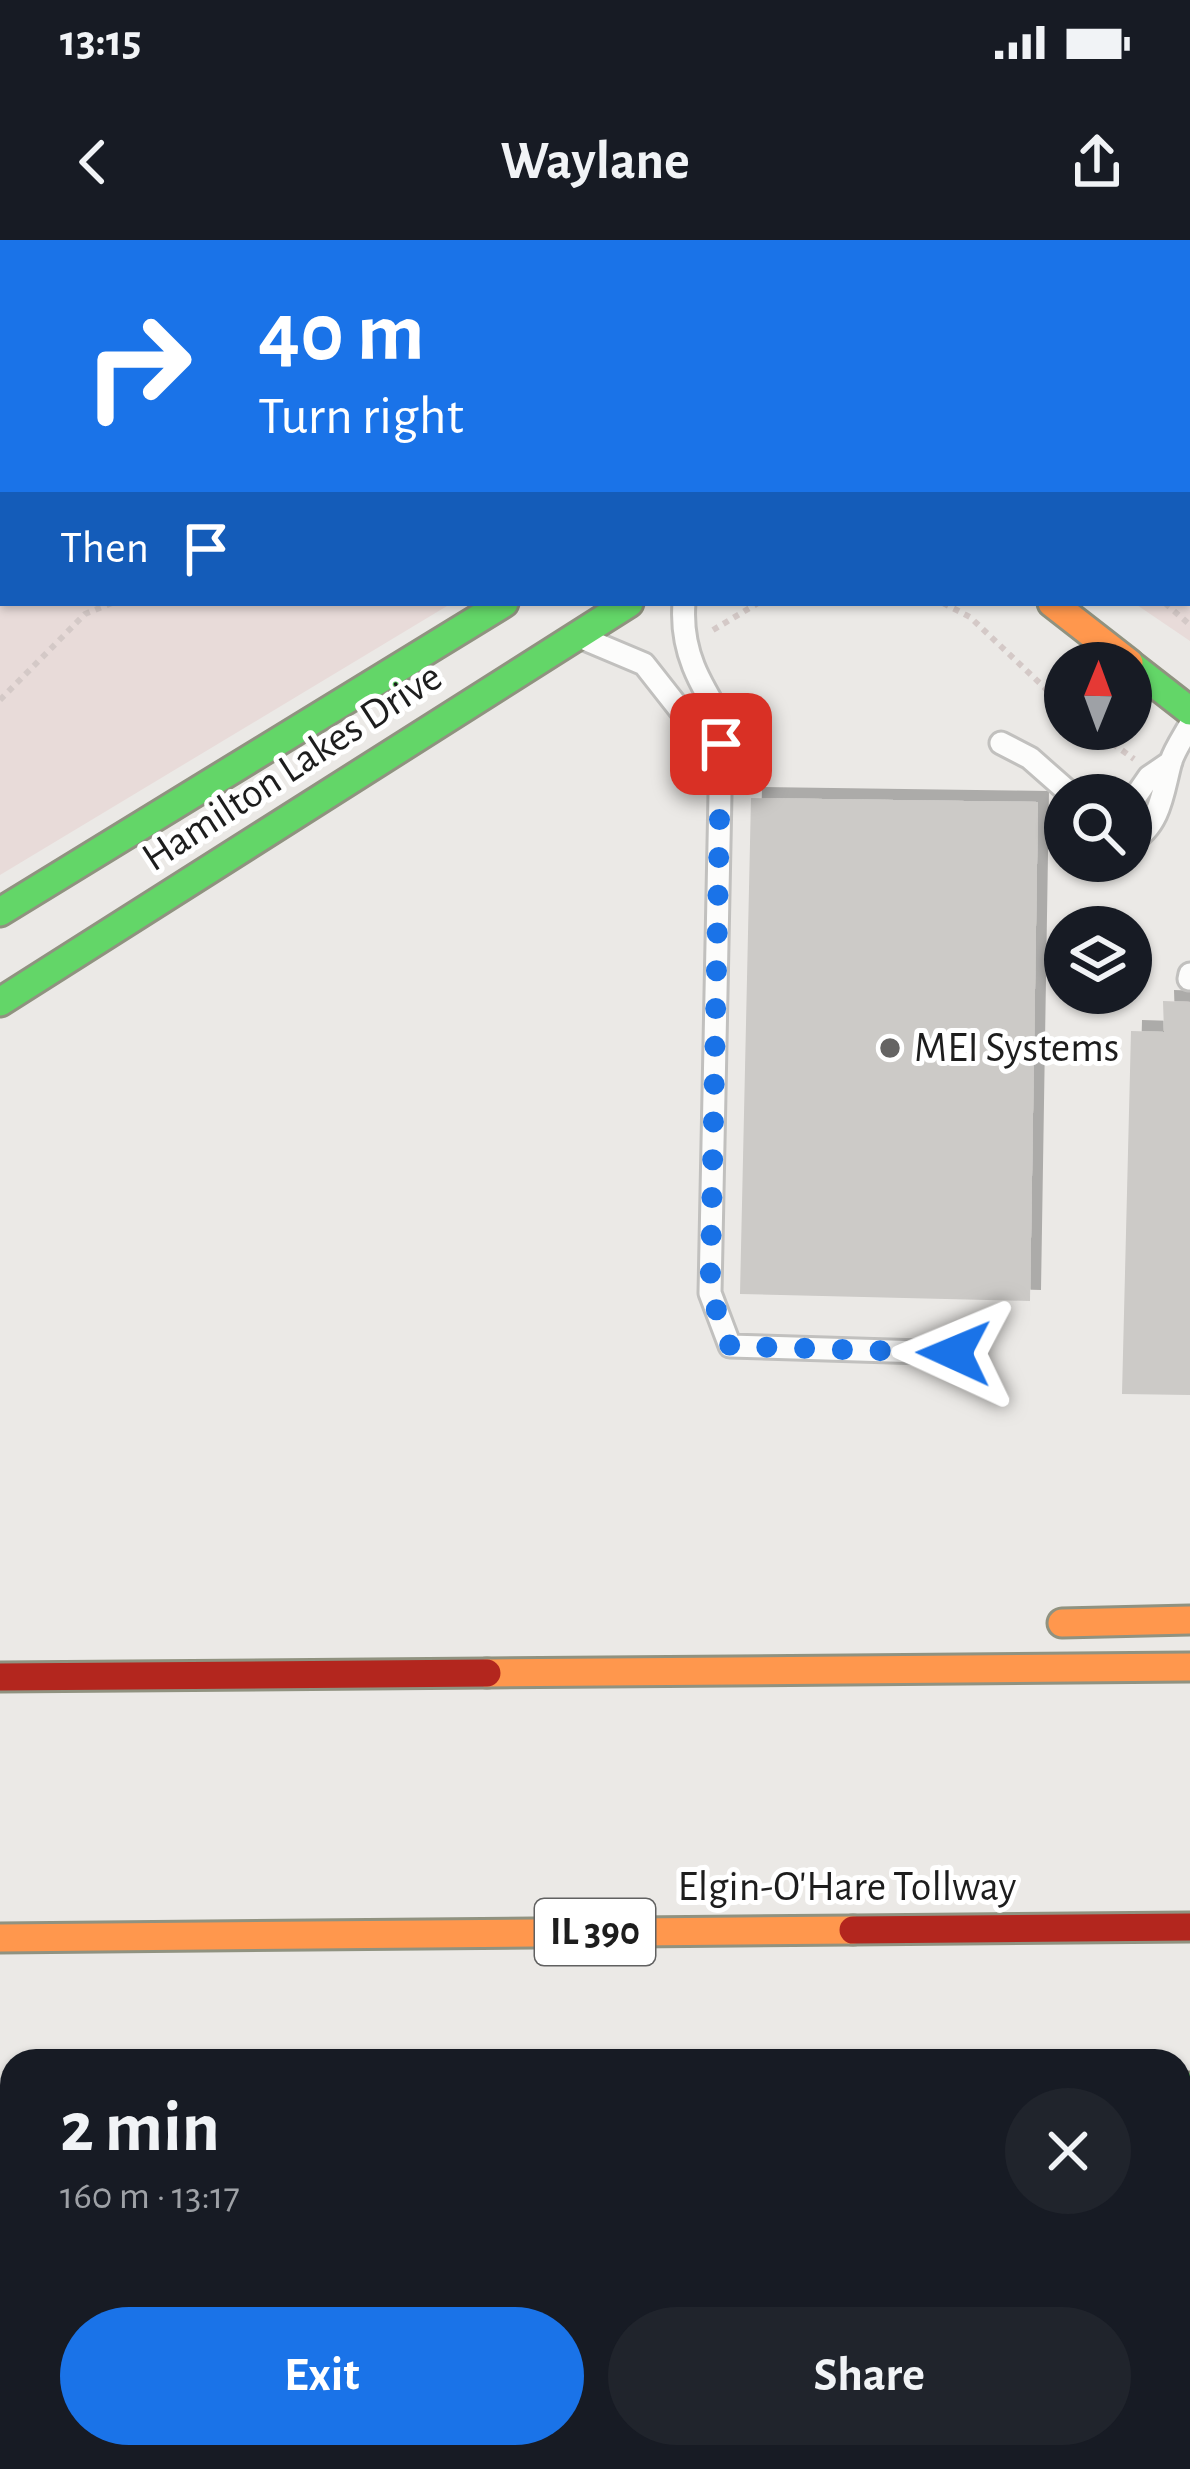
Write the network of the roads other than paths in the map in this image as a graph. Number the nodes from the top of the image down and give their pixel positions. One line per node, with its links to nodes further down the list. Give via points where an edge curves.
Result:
1 (500, 606): 16 (main road, Hamilton Lakes Drive)
2 (624, 606): 5 (main road, Hamilton Lakes Drive)
3 (684, 606): 10 (lane, via 688,659)
4 (1056, 606): 6 (main road)
5 (575, 636): 10 (lane, via 644,664 703,740); 17 (main road, Hamilton Lakes Drive)
6 (1102, 642)
7 (1152, 681): 8 (main road)
8 (1190, 711)
9 (1190, 725): 12 (lane)
10 (731, 741): 18 (lane, via 710,1293 730,1346)
11 (1001, 743): 13 (lane)
12 (1171, 762): 14 (lane); 15 (lane, via 1169,787)
13 (1048, 774)
14 (1152, 775)
15 (1152, 817)
16 (0, 912)
17 (0, 1003)
18 (954, 1353)
19 (1190, 1620): 20 (main road)
20 (1034, 1624)
21 (655, 1641): 23 (main road)
22 (1190, 1667): 23 (main road)
23 (507, 1675): 24 (main road)
24 (0, 1677)
25 (1190, 1927): 26 (main road, Elgin-O'Hare Tollway / IL 390)
26 (0, 1938)

